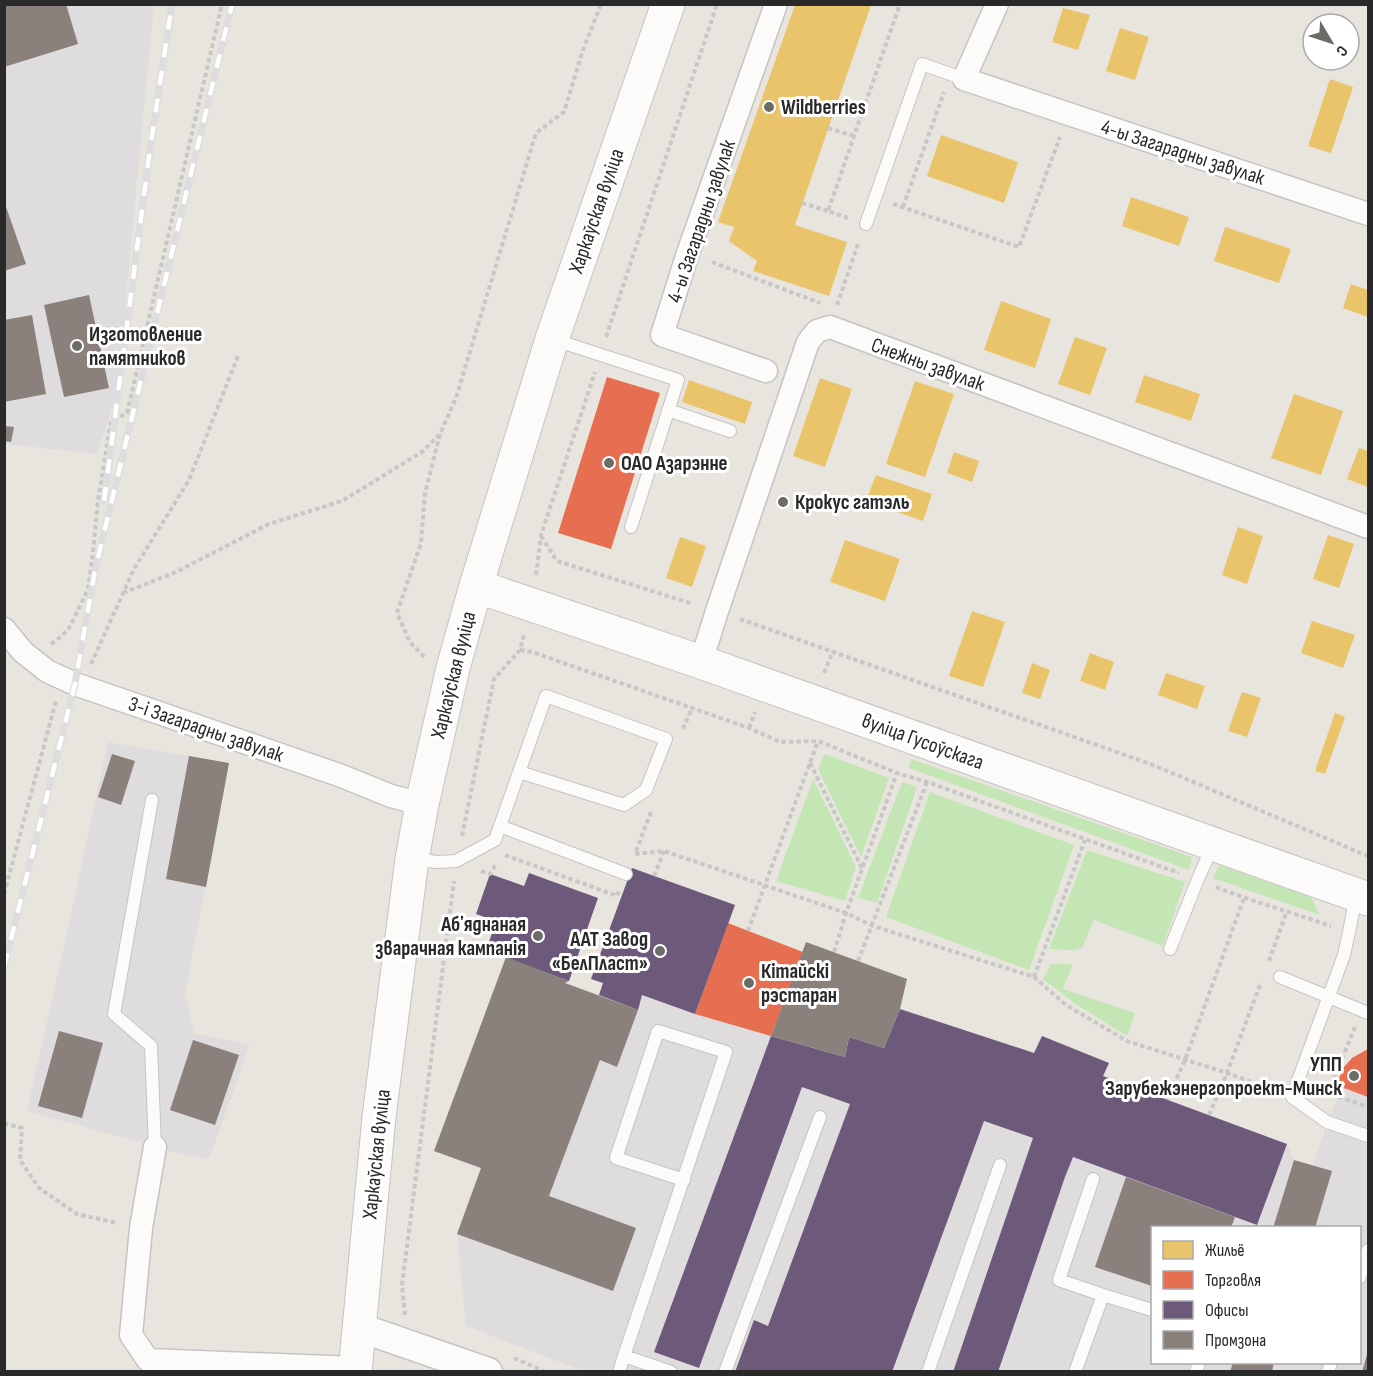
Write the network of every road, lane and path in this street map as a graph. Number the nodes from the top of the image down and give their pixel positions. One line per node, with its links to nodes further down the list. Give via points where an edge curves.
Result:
1 (222, 4): 33 (path, via 127,412 111,421 88,589 71,625)
2 (601, 4): 26 (path, via 564,111 536,133 456,398)
3 (668, 4): 20 (main road, Харкаўская вуліца)
4 (717, 4): 22 (path)
5 (776, 4): 18 (street, 4-ы Загарадны завулак)
6 (900, 4): 11 (path)
7 (997, 4): 8 (street)
8 (957, 77): 9 (street, 4-ы Загарадны завулак); 12 (lane, via 922,64); 14 (path)
9 (1068, 114): 14 (path, via 1020,247); 16 (street, 4-ы Загарадны завулак)
10 (828, 128): 11 (path)
11 (854, 136): 15 (path)
12 (875, 198): 14 (path); 17 (lane)
13 (802, 203): 15 (path)
14 (903, 207)
15 (828, 211): 17 (path)
16 (1368, 214)
17 (866, 224): 19 (path)
18 (688, 253): 19 (path); 23 (street, 4-ы Загарадны завулак, via 662,335)
19 (833, 318): 28 (street, Снежны завулак); 31 (street, via 808,342)
20 (552, 339): 22 (lane); 29 (main road, Харкаўская вуліца)
21 (237, 356): 30 (path, via 189,480)
22 (600, 356): 24 (lane, via 678,380); 31 (path, via 541,535 557,561)
23 (766, 371)
24 (668, 410): 25 (lane); 27 (lane)
25 (730, 431)
26 (440, 434): 30 (path, via 422,452 342,501 269,524 176,572); 34 (path, via 425,493 421,543 397,613 410,642)
27 (631, 527)
28 (1368, 527)
29 (476, 586): 35 (main road, вуліца Гусоўскага); 47 (main road, Харкаўская вуліца)
30 (123, 593): 36 (path)
31 (717, 611): 35 (street); 54 (path, via 1153,765)
32 (4, 629): 37 (street, 3-і Загарадны завулак, via 23,652)
33 (44, 649)
34 (426, 659)
35 (701, 662): 50 (main road, вуліца Гусоўскага)
36 (89, 668)
37 (62, 678): 47 (street, 3-і Загарадны завулак); 63 (path)
38 (692, 708): 39 (path); 40 (path, via 780,742); 56 (path, via 520,650 495,678)
39 (680, 739)
40 (818, 741): 41 (path); 43 (path)
41 (810, 762): 58 (path); 62 (path)
42 (519, 772): 42 (lane, via 546,696 666,739 646,790 624,805); 48 (lane)
43 (897, 773): 44 (path); 58 (path)
44 (927, 782): 49 (path); 68 (path)
45 (152, 800): 90 (lane, via 114,1014 151,1046)
46 (655, 802): 53 (path)
47 (422, 804): 55 (main road, Харкаўская вуліца)
48 (500, 826): 56 (lane, via 495,840); 59 (lane)
49 (1085, 840): 61 (path); 76 (path)
50 (1213, 844): 61 (lane); 64 (main road, вуліца Гусоўскага)
51 (664, 851): 53 (path); 60 (path); 62 (path)
52 (501, 854): 59 (path, via 616,896)
53 (635, 854): 59 (path)
54 (1368, 856)
55 (412, 859): 56 (lane); 99 (main road, Харкаўская вуліца, via 379,1117)
56 (456, 861): 57 (path, via 490,874); 100 (path, via 402,1284)
57 (495, 864)
58 (862, 868): 67 (path)
59 (626, 874)
60 (654, 876)
61 (1197, 879): 65 (path); 71 (lane)
62 (765, 885): 67 (path); 69 (path)
63 (4, 894)
64 (1362, 897): 70 (lane)
65 (1244, 898): 66 (path); 81 (path)
66 (1287, 911): 70 (path); 74 (path)
67 (846, 913): 68 (path); 72 (path)
68 (873, 926): 73 (path); 76 (path)
69 (748, 931)
70 (1349, 932): 78 (lane)
71 (1170, 949)
72 (834, 952)
73 (858, 961)
74 (1267, 965)
75 (1263, 976): 82 (path)
76 (1034, 977): 81 (path, via 1066,1005 1126,1041)
77 (1280, 977): 78 (lane)
78 (1329, 997): 79 (lane); 83 (lane)
79 (1368, 1013)
80 (1362, 1026): 85 (path, via 1356,1024 1328,1093)
81 (1185, 1060): 82 (path); 84 (path)
82 (1227, 1073): 83 (path); 86 (path)
83 (1292, 1097): 89 (lane, via 1327,1122)
84 (1167, 1099)
85 (1368, 1107)
86 (1209, 1115)
87 (820, 1117): 106 (lane)
88 (4, 1123): 94 (path, via 22,1128 20,1160 39,1188 77,1214)
89 (1368, 1136)
90 (155, 1147): 94 (street)
91 (1000, 1165): 107 (lane)
92 (1092, 1179): 97 (lane, via 1059,1280)
93 (684, 1180): 93 (lane, via 726,1052 658,1031 616,1158); 101 (lane)
94 (141, 1228): 102 (street, via 131,1335 148,1360)
95 (1368, 1250): 96 (lane)
96 (1361, 1271)
97 (1102, 1295): 98 (lane); 108 (lane)
98 (1151, 1310)
99 (358, 1328): 100 (street); 102 (main road, Харкаўская вуліца)
100 (408, 1346): 103 (street)
101 (624, 1356): 104 (lane); 105 (lane)
102 (355, 1370)
103 (488, 1371)
104 (619, 1371)
105 (671, 1371)
106 (725, 1371)
107 (928, 1371)
108 (1075, 1371)

